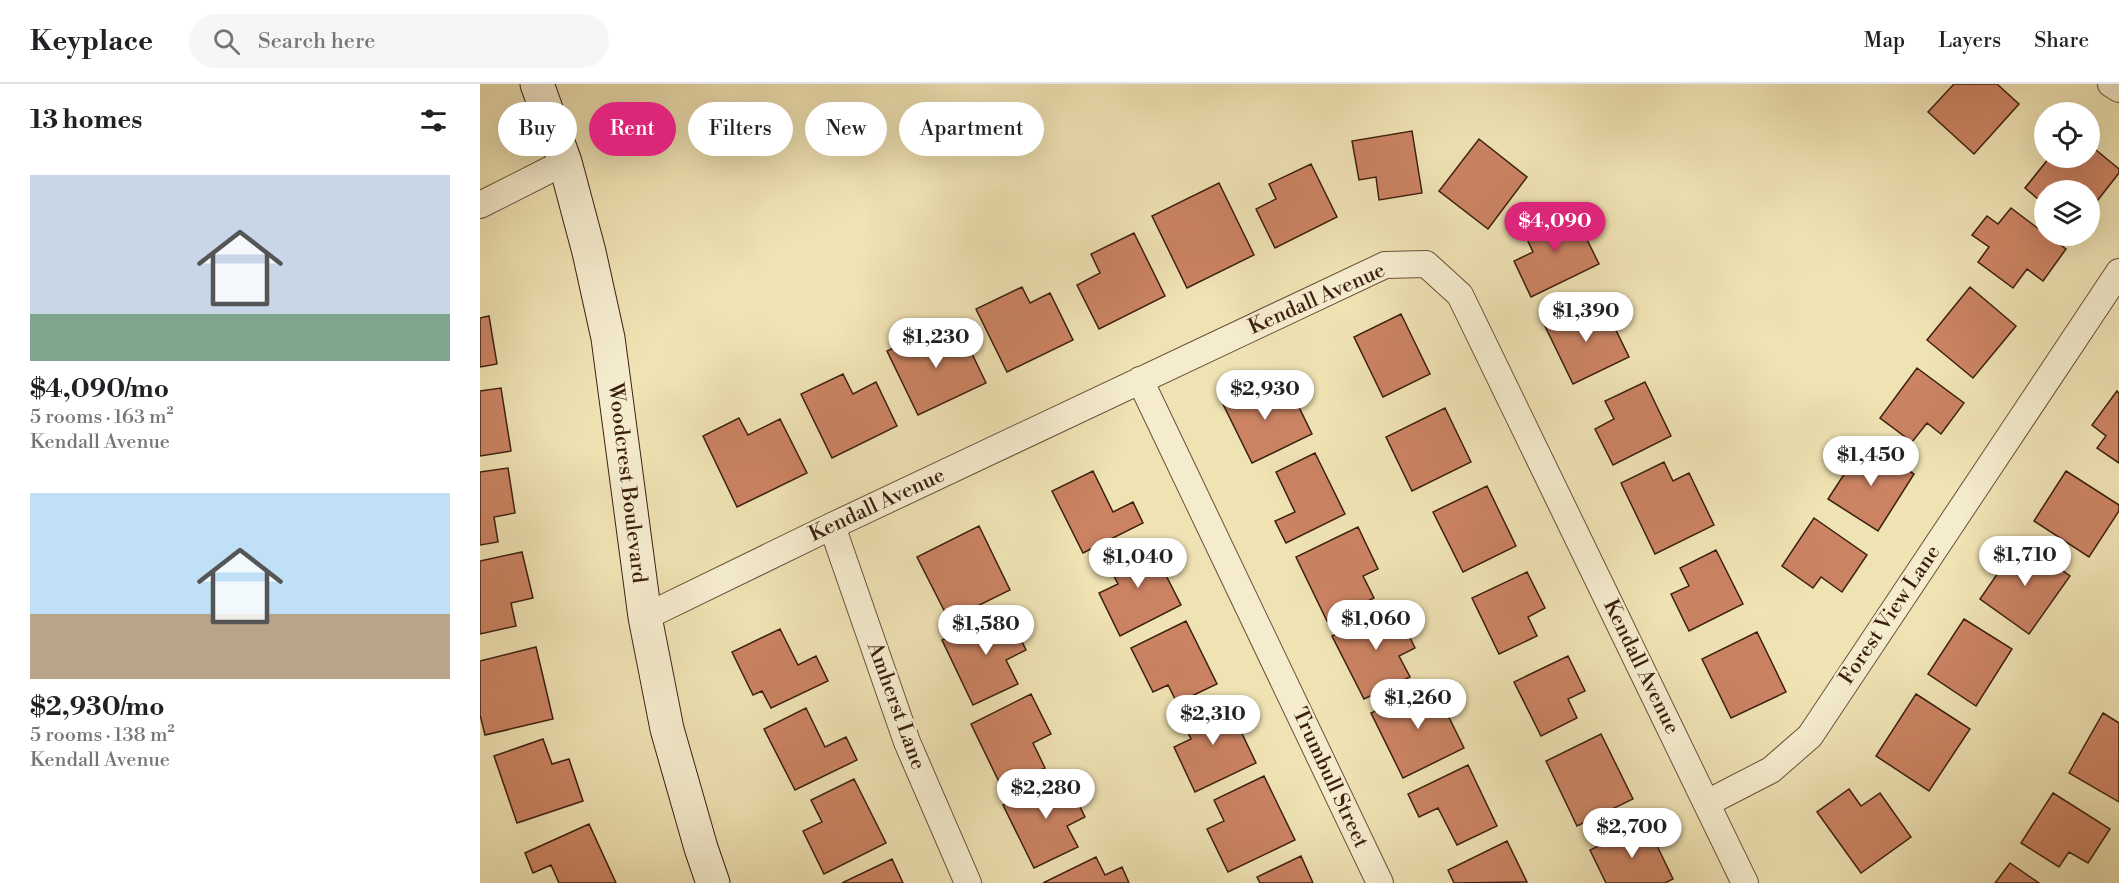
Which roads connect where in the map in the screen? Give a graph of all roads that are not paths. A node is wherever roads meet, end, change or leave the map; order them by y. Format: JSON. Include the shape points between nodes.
{"nodes":[{"id":1,"x":537,"y":84,"type":"edge"},
{"id":2,"x":2111,"y":84,"type":"edge"},
{"id":3,"x":2119,"y":89,"type":"edge"},
{"id":4,"x":564,"y":162,"type":"junction"},
{"id":5,"x":480,"y":205,"type":"edge"},
{"id":6,"x":2119,"y":272,"type":"edge"},
{"id":7,"x":1140,"y":381,"type":"junction"},
{"id":8,"x":832,"y":526,"type":"junction"},
{"id":9,"x":645,"y":617,"type":"junction"},
{"id":10,"x":1707,"y":803,"type":"junction"},
{"id":11,"x":713,"y":883,"type":"edge"},
{"id":12,"x":968,"y":883,"type":"edge"},
{"id":13,"x":1380,"y":883,"type":"edge"},
{"id":14,"x":1745,"y":883,"type":"edge"}],
"edges":[{"from":1,"to":4,"type":"street","name":"Woodcrest Boulevard"},
{"from":2,"to":3,"type":"street"},
{"from":4,"to":5,"type":"street"},
{"from":4,"to":9,"type":"street","name":"Woodcrest Boulevard","via":[[608,338]]},
{"from":6,"to":10,"type":"street","name":"Forest View Lane","via":[[1810,735],[1770,770]]},
{"from":7,"to":8,"type":"street","name":"Kendall Avenue"},
{"from":7,"to":10,"type":"street","name":"Kendall Avenue","via":[[1385,265],[1426,264],[1461,295]]},
{"from":7,"to":13,"type":"street","name":"Trumbull Street"},
{"from":8,"to":9,"type":"street","name":"Kendall Avenue"},
{"from":8,"to":12,"type":"street","name":"Amherst Lane","via":[[907,742]]},
{"from":9,"to":11,"type":"street","name":"Woodcrest Boulevard","via":[[667,729]]},
{"from":10,"to":14,"type":"street","name":"Kendall Avenue"}]}
